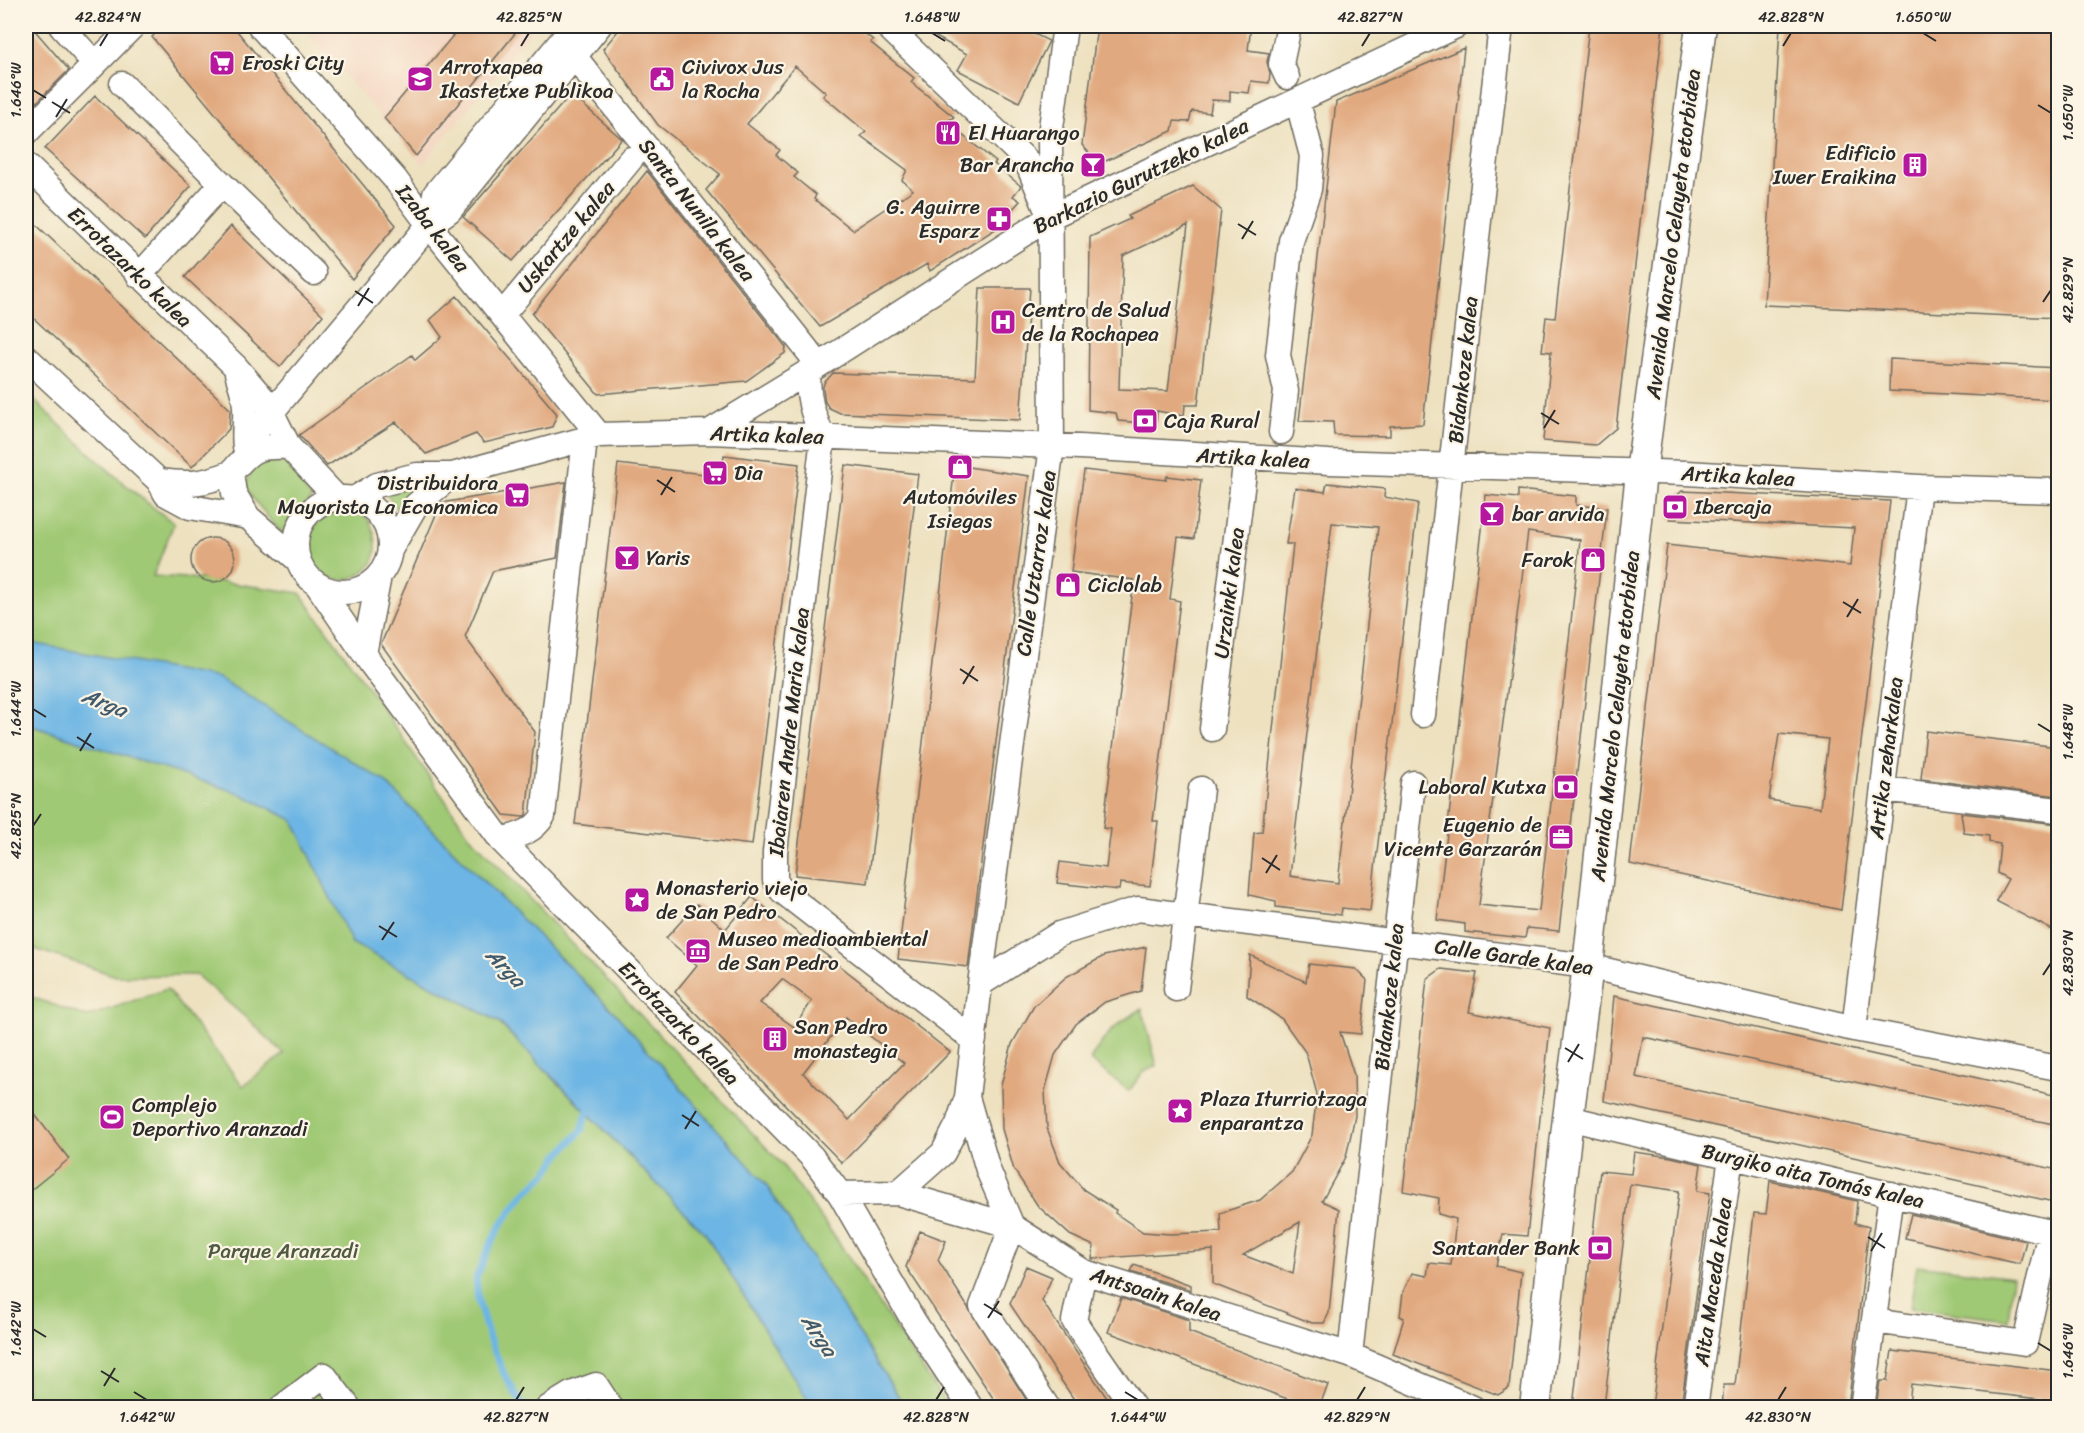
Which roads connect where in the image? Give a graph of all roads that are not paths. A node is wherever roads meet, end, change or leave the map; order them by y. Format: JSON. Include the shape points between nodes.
{"nodes":[{"id":1,"x":62,"y":26,"type":"edge"},
{"id":2,"x":260,"y":26,"type":"edge"},
{"id":3,"x":574,"y":26,"type":"edge"},
{"id":4,"x":599,"y":26,"type":"edge"},
{"id":5,"x":887,"y":26,"type":"edge"},
{"id":6,"x":1065,"y":26,"type":"edge"},
{"id":7,"x":1289,"y":26,"type":"edge"},
{"id":8,"x":1456,"y":26,"type":"edge"},
{"id":9,"x":1501,"y":26,"type":"edge"},
{"id":10,"x":1701,"y":26,"type":"edge"},
{"id":11,"x":119,"y":30,"type":"edge"},
{"id":12,"x":574,"y":56,"type":"junction"},
{"id":13,"x":95,"y":64,"type":"junction"},
{"id":14,"x":1287,"y":77,"type":"dead end"},
{"id":15,"x":122,"y":84,"type":"dead end"},
{"id":16,"x":1301,"y":114,"type":"dead end"},
{"id":17,"x":26,"y":133,"type":"edge"},
{"id":18,"x":631,"y":159,"type":"dead end"},
{"id":19,"x":26,"y":165,"type":"edge"},
{"id":20,"x":222,"y":184,"type":"junction"},
{"id":21,"x":1050,"y":217,"type":"junction"},
{"id":22,"x":429,"y":225,"type":"junction"},
{"id":23,"x":314,"y":273,"type":"dead end"},
{"id":24,"x":139,"y":276,"type":"junction"},
{"id":25,"x":502,"y":315,"type":"junction"},
{"id":26,"x":26,"y":357,"type":"edge"},
{"id":27,"x":236,"y":367,"type":"junction"},
{"id":28,"x":814,"y":368,"type":"junction"},
{"id":29,"x":273,"y":412,"type":"junction"},
{"id":30,"x":709,"y":432,"type":"junction"},
{"id":31,"x":1281,"y":432,"type":"dead end"},
{"id":32,"x":592,"y":437,"type":"junction"},
{"id":33,"x":824,"y":437,"type":"junction"},
{"id":34,"x":1052,"y":446,"type":"junction"},
{"id":35,"x":289,"y":447,"type":"junction"},
{"id":36,"x":246,"y":454,"type":"junction"},
{"id":37,"x":1246,"y":457,"type":"junction"},
{"id":38,"x":1452,"y":467,"type":"junction"},
{"id":39,"x":231,"y":473,"type":"junction"},
{"id":40,"x":1641,"y":473,"type":"junction"},
{"id":41,"x":452,"y":475,"type":"junction"},
{"id":42,"x":159,"y":481,"type":"junction"},
{"id":43,"x":1919,"y":487,"type":"junction"},
{"id":44,"x":2058,"y":491,"type":"edge"},
{"id":45,"x":346,"y":499,"type":"junction"},
{"id":46,"x":248,"y":517,"type":"junction"},
{"id":47,"x":390,"y":550,"type":"junction"},
{"id":48,"x":298,"y":560,"type":"junction"},
{"id":49,"x":379,"y":576,"type":"junction"},
{"id":50,"x":318,"y":586,"type":"junction"},
{"id":51,"x":364,"y":654,"type":"junction"},
{"id":52,"x":1423,"y":715,"type":"dead end"},
{"id":53,"x":1212,"y":729,"type":"dead end"},
{"id":54,"x":1413,"y":783,"type":"dead end"},
{"id":55,"x":1201,"y":789,"type":"dead end"},
{"id":56,"x":1883,"y":789,"type":"junction"},
{"id":57,"x":2058,"y":810,"type":"edge"},
{"id":58,"x":501,"y":840,"type":"junction"},
{"id":59,"x":1184,"y":915,"type":"junction"},
{"id":60,"x":1395,"y":941,"type":"junction"},
{"id":61,"x":1588,"y":966,"type":"junction"},
{"id":62,"x":980,"y":984,"type":"junction"},
{"id":63,"x":1176,"y":989,"type":"dead end"},
{"id":64,"x":1854,"y":1029,"type":"junction"},
{"id":65,"x":974,"y":1040,"type":"junction"},
{"id":66,"x":2058,"y":1068,"type":"edge"},
{"id":67,"x":967,"y":1097,"type":"junction"},
{"id":68,"x":1568,"y":1118,"type":"junction"},
{"id":69,"x":1731,"y":1156,"type":"junction"},
{"id":70,"x":898,"y":1193,"type":"junction"},
{"id":71,"x":840,"y":1194,"type":"junction"},
{"id":72,"x":1891,"y":1194,"type":"junction"},
{"id":73,"x":1012,"y":1226,"type":"junction"},
{"id":74,"x":2054,"y":1233,"type":"edge"},
{"id":75,"x":1084,"y":1272,"type":"junction"},
{"id":76,"x":1874,"y":1321,"type":"junction"},
{"id":77,"x":1350,"y":1355,"type":"junction"},
{"id":78,"x":1461,"y":1405,"type":"edge"},
{"id":79,"x":282,"y":1407,"type":"edge"},
{"id":80,"x":349,"y":1407,"type":"edge"},
{"id":81,"x":548,"y":1407,"type":"edge"},
{"id":82,"x":610,"y":1407,"type":"edge"},
{"id":83,"x":971,"y":1407,"type":"edge"},
{"id":84,"x":1048,"y":1407,"type":"edge"},
{"id":85,"x":1134,"y":1407,"type":"edge"},
{"id":86,"x":1535,"y":1407,"type":"edge"},
{"id":87,"x":1695,"y":1407,"type":"edge"},
{"id":88,"x":1862,"y":1407,"type":"edge"}],
"edges":[{"from":1,"to":13,"type":"street"},
{"from":2,"to":22,"type":"street","name":"Izaba kalea","via":[[395,179]]},
{"from":3,"to":22,"type":"street","via":[[435,194]]},
{"from":4,"to":12,"type":"street"},
{"from":5,"to":21,"type":"street","via":[[1026,160]]},
{"from":6,"to":21,"type":"street","name":"Calle Uztarroz kalea","via":[[1050,135]]},
{"from":7,"to":14,"type":"street","via":[[1281,64]]},
{"from":8,"to":21,"type":"street","name":"Barkazio Gurutzeko kalea"},
{"from":9,"to":38,"type":"street","name":"Bidankoze kalea"},
{"from":10,"to":40,"type":"main road","name":"Avenida Marcelo Celayeta etorbidea"},
{"from":11,"to":13,"type":"street"},
{"from":12,"to":22,"type":"street","via":[[450,210]]},
{"from":12,"to":28,"type":"street","name":"Santa Nunila kalea"},
{"from":13,"to":17,"type":"street"},
{"from":15,"to":20,"type":"street"},
{"from":16,"to":31,"type":"street","via":[[1312,156],[1309,189],[1291,241],[1278,355],[1286,392]]},
{"from":18,"to":25,"type":"street","name":"Uskartze kalea"},
{"from":19,"to":24,"type":"street","name":"Errotazarko kalea"},
{"from":20,"to":23,"type":"street"},
{"from":20,"to":24,"type":"street"},
{"from":21,"to":28,"type":"street","name":"Barkazio Gurutzeko kalea"},
{"from":21,"to":34,"type":"street","name":"Calle Uztarroz kalea"},
{"from":22,"to":25,"type":"street","name":"Izaba kalea"},
{"from":22,"to":29,"type":"street"},
{"from":24,"to":27,"type":"street","name":"Errotazarko kalea"},
{"from":25,"to":32,"type":"street","name":"Izaba kalea"},
{"from":26,"to":42,"type":"street"},
{"from":27,"to":29,"type":"street","name":"Errotazarko kalea"},
{"from":27,"to":36,"type":"street","via":[[245,404]]},
{"from":28,"to":30,"type":"street","name":"Barkazio Gurutzeko kalea"},
{"from":28,"to":33,"type":"street","via":[[807,388],[813,415]]},
{"from":29,"to":35,"type":"street","name":"Errotazarko kalea"},
{"from":29,"to":36,"type":"street","via":[[255,432]]},
{"from":30,"to":32,"type":"street","name":"Artika kalea"},
{"from":30,"to":33,"type":"street","name":"Artika kalea"},
{"from":32,"to":41,"type":"street","name":"Artika kalea"},
{"from":32,"to":58,"type":"street","via":[[543,816],[537,827]]},
{"from":33,"to":34,"type":"street","name":"Artika kalea"},
{"from":33,"to":65,"type":"street","name":"Ibaiaren Andre Maria kalea","via":[[775,852],[775,880],[782,891]]},
{"from":34,"to":37,"type":"street","name":"Artika kalea"},
{"from":34,"to":62,"type":"street","name":"Calle Uztarroz kalea"},
{"from":35,"to":36,"type":"street","via":[[264,447]]},
{"from":35,"to":45,"type":"street","name":"Errotazarko kalea"},
{"from":36,"to":39,"type":"street"},
{"from":37,"to":38,"type":"street","name":"Artika kalea"},
{"from":37,"to":53,"type":"street","name":"Urzainki kalea"},
{"from":38,"to":40,"type":"street","name":"Artika kalea"},
{"from":38,"to":52,"type":"street","name":"Bidankoze kalea"},
{"from":39,"to":42,"type":"street","via":[[208,482]]},
{"from":39,"to":46,"type":"street","via":[[234,494]]},
{"from":40,"to":43,"type":"street","name":"Artika kalea"},
{"from":40,"to":61,"type":"main road","name":"Avenida Marcelo Celayeta etorbidea"},
{"from":41,"to":45,"type":"street","name":"Artika kalea","via":[[417,475],[377,485]]},
{"from":41,"to":47,"type":"street","name":"Artika kalea","via":[[416,505]]},
{"from":42,"to":46,"type":"street","via":[[166,494],[190,507]]},
{"from":43,"to":44,"type":"street","name":"Artika kalea"},
{"from":43,"to":56,"type":"street","name":"Artika zeharkalea"},
{"from":45,"to":47,"type":"street","via":[[370,506],[382,518],[389,533]]},
{"from":45,"to":48,"type":"street","via":[[321,503],[308,513],[299,527]]},
{"from":46,"to":48,"type":"street"},
{"from":47,"to":49,"type":"street"},
{"from":48,"to":50,"type":"street","via":[[305,575]]},
{"from":49,"to":50,"type":"street","via":[[367,587],[350,592],[333,592]]},
{"from":49,"to":51,"type":"street"},
{"from":50,"to":51,"type":"street","name":"Errotazarko kalea"},
{"from":51,"to":58,"type":"street","name":"Errotazarko kalea"},
{"from":54,"to":60,"type":"street","name":"Bidankoze kalea"},
{"from":55,"to":59,"type":"street"},
{"from":56,"to":57,"type":"street"},
{"from":56,"to":64,"type":"street","name":"Artika zeharkalea"},
{"from":58,"to":71,"type":"street","name":"Errotazarko kalea","via":[[812,1157]]},
{"from":59,"to":60,"type":"street","name":"Calle Garde kalea"},
{"from":59,"to":62,"type":"street","name":"Calle Garde kalea","via":[[1138,909],[1059,934]]},
{"from":59,"to":63,"type":"street"},
{"from":60,"to":61,"type":"street","name":"Calle Garde kalea"},
{"from":60,"to":77,"type":"street","name":"Bidankoze kalea"},
{"from":61,"to":64,"type":"street","name":"Calle Garde kalea"},
{"from":61,"to":68,"type":"main road","name":"Avenida Marcelo Celayeta etorbidea"},
{"from":62,"to":65,"type":"street","name":"Calle Uztarroz kalea"},
{"from":64,"to":66,"type":"street","name":"Calle Garde kalea"},
{"from":65,"to":67,"type":"street","name":"Calle Uztarroz kalea"},
{"from":67,"to":70,"type":"street","name":"Calle Uztarroz kalea","via":[[943,1153]]},
{"from":67,"to":73,"type":"street","name":"Calle Uztarroz kalea","via":[[988,1170]]},
{"from":68,"to":69,"type":"street","name":"Burgiko aita Tomás kalea"},
{"from":68,"to":86,"type":"main road","name":"Avenida Marcelo Celayeta etorbidea"},
{"from":69,"to":72,"type":"street","name":"Burgiko aita Tomás kalea"},
{"from":69,"to":87,"type":"street","name":"Aita Maceda kalea"},
{"from":70,"to":71,"type":"street","name":"Antsoain kalea"},
{"from":70,"to":73,"type":"street","name":"Antsoain kalea"},
{"from":71,"to":83,"type":"street","name":"Errotazarko kalea","via":[[913,1320]]},
{"from":72,"to":74,"type":"street","name":"Burgiko aita Tomás kalea"},
{"from":72,"to":76,"type":"street"},
{"from":73,"to":75,"type":"street","name":"Antsoain kalea"},
{"from":73,"to":84,"type":"street","via":[[982,1306]]},
{"from":74,"to":76,"type":"street","via":[[2025,1343]]},
{"from":75,"to":77,"type":"street","name":"Antsoain kalea"},
{"from":75,"to":85,"type":"street","via":[[1074,1321]]},
{"from":76,"to":88,"type":"street"},
{"from":77,"to":78,"type":"street","name":"Antsoain kalea"},
{"from":79,"to":80,"type":"street","via":[[324,1376]]},
{"from":81,"to":82,"type":"street","via":[[596,1385]]}]}
